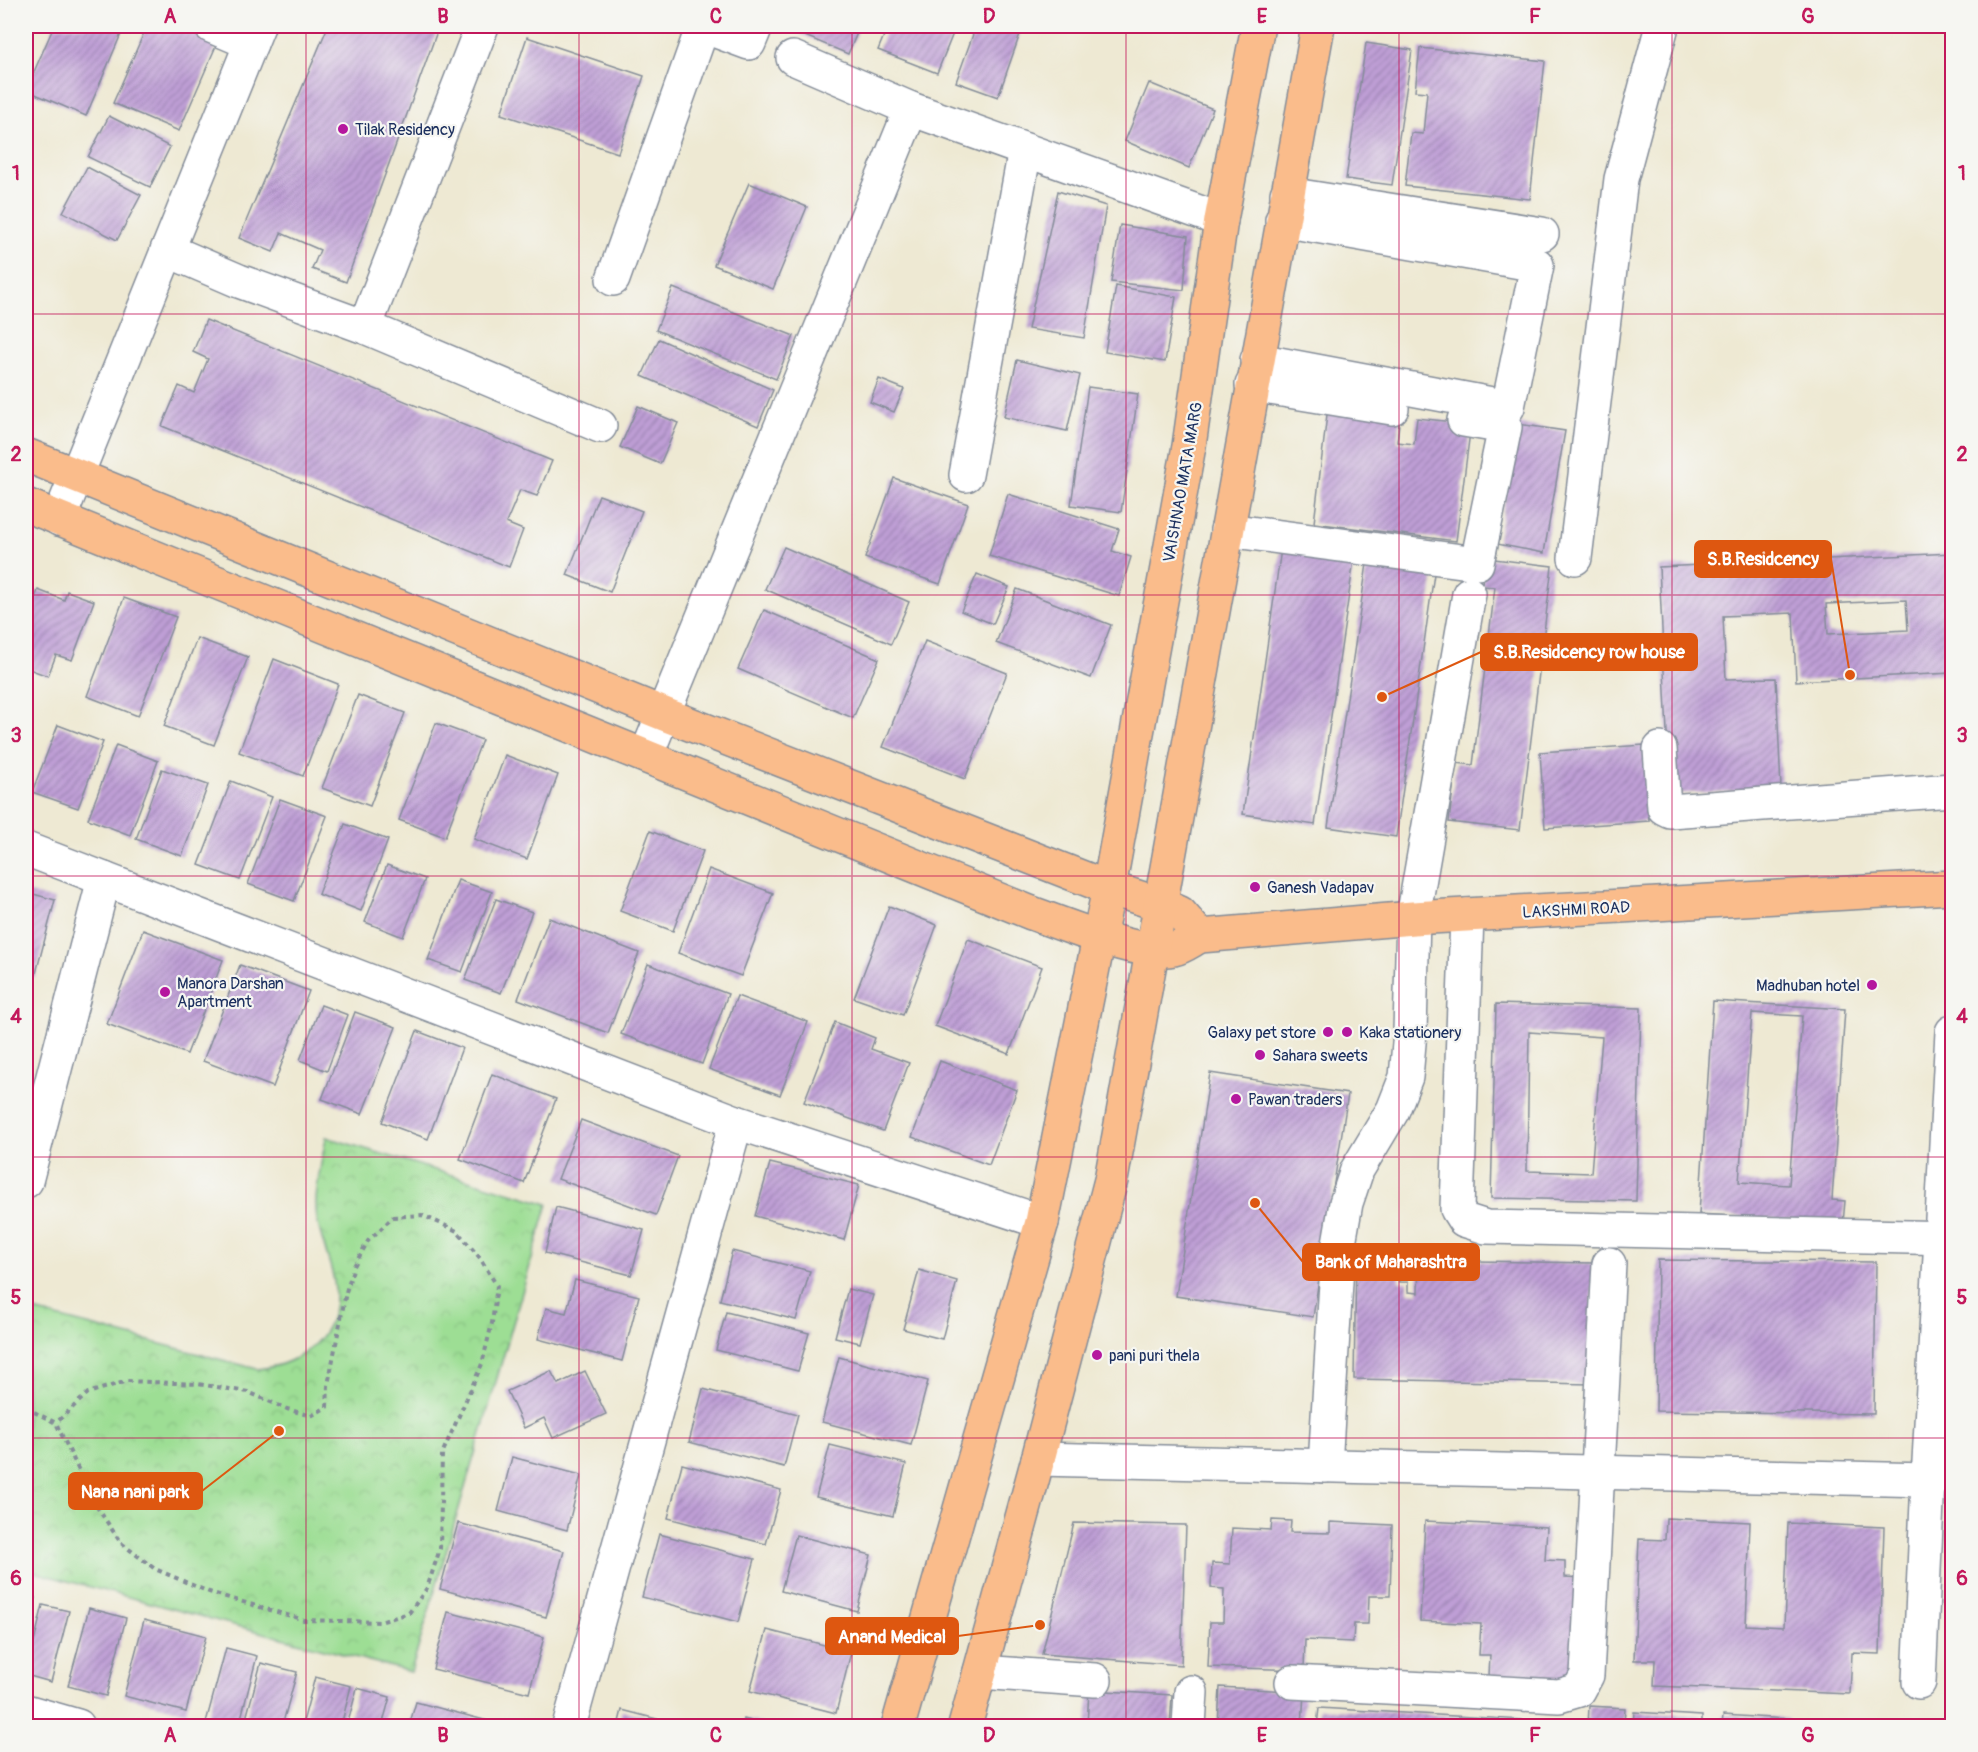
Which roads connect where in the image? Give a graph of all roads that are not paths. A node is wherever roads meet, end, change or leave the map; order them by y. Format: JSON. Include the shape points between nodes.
{"nodes":[{"id":1,"x":211,"y":26,"type":"edge"},
{"id":2,"x":482,"y":26,"type":"edge"},
{"id":3,"x":703,"y":26,"type":"edge"},
{"id":4,"x":756,"y":26,"type":"edge"},
{"id":5,"x":1258,"y":26,"type":"edge"},
{"id":6,"x":1318,"y":26,"type":"edge"},
{"id":7,"x":1662,"y":26,"type":"edge"},
{"id":8,"x":255,"y":34,"type":"edge"},
{"id":9,"x":793,"y":58,"type":"dead end"},
{"id":10,"x":911,"y":109,"type":"junction"},
{"id":11,"x":1025,"y":150,"type":"junction"},
{"id":12,"x":1285,"y":207,"type":"junction"},
{"id":13,"x":1221,"y":220,"type":"junction"},
{"id":14,"x":1542,"y":234,"type":"dead end"},
{"id":15,"x":167,"y":250,"type":"junction"},
{"id":16,"x":613,"y":279,"type":"dead end"},
{"id":17,"x":365,"y":327,"type":"junction"},
{"id":18,"x":1255,"y":373,"type":"junction"},
{"id":19,"x":600,"y":426,"type":"dead end"},
{"id":20,"x":26,"y":455,"type":"edge"},
{"id":21,"x":76,"y":475,"type":"junction"},
{"id":22,"x":966,"y":475,"type":"dead end"},
{"id":23,"x":26,"y":506,"type":"edge"},
{"id":24,"x":59,"y":519,"type":"junction"},
{"id":25,"x":1227,"y":530,"type":"junction"},
{"id":26,"x":1575,"y":558,"type":"dead end"},
{"id":27,"x":1469,"y":594,"type":"dead end"},
{"id":28,"x":664,"y":714,"type":"junction"},
{"id":29,"x":1660,"y":749,"type":"dead end"},
{"id":30,"x":646,"y":756,"type":"junction"},
{"id":31,"x":1953,"y":790,"type":"edge"},
{"id":32,"x":26,"y":849,"type":"edge"},
{"id":33,"x":104,"y":879,"type":"junction"},
{"id":34,"x":1953,"y":887,"type":"edge"},
{"id":35,"x":1109,"y":888,"type":"junction"},
{"id":36,"x":1161,"y":904,"type":"junction"},
{"id":37,"x":1467,"y":915,"type":"junction"},
{"id":38,"x":1413,"y":918,"type":"junction"},
{"id":39,"x":1200,"y":936,"type":"junction"},
{"id":40,"x":1099,"y":937,"type":"junction"},
{"id":41,"x":1152,"y":951,"type":"junction"},
{"id":42,"x":1953,"y":1032,"type":"edge"},
{"id":43,"x":736,"y":1122,"type":"junction"},
{"id":44,"x":26,"y":1180,"type":"edge"},
{"id":45,"x":1042,"y":1222,"type":"junction"},
{"id":46,"x":1947,"y":1238,"type":"edge"},
{"id":47,"x":1609,"y":1264,"type":"dead end"},
{"id":48,"x":1944,"y":1375,"type":"edge"},
{"id":49,"x":1038,"y":1459,"type":"junction"},
{"id":50,"x":1325,"y":1466,"type":"junction"},
{"id":51,"x":1599,"y":1472,"type":"junction"},
{"id":52,"x":1928,"y":1480,"type":"junction"},
{"id":53,"x":980,"y":1672,"type":"junction"},
{"id":54,"x":1095,"y":1680,"type":"dead end"},
{"id":55,"x":1292,"y":1683,"type":"dead end"},
{"id":56,"x":1920,"y":1683,"type":"dead end"},
{"id":57,"x":1191,"y":1692,"type":"dead end"},
{"id":58,"x":26,"y":1711,"type":"edge"},
{"id":59,"x":78,"y":1726,"type":"edge"},
{"id":60,"x":569,"y":1726,"type":"edge"},
{"id":61,"x":898,"y":1726,"type":"edge"},
{"id":62,"x":965,"y":1726,"type":"edge"},
{"id":63,"x":1190,"y":1726,"type":"edge"}],
"edges":[{"from":1,"to":8,"type":"street"},
{"from":2,"to":17,"type":"street"},
{"from":3,"to":4,"type":"street","via":[[749,43]]},
{"from":3,"to":16,"type":"street"},
{"from":5,"to":13,"type":"main road","name":"VAISHNAO MATA MARG"},
{"from":6,"to":12,"type":"main road"},
{"from":7,"to":26,"type":"street","via":[[1621,178]]},
{"from":8,"to":15,"type":"street"},
{"from":9,"to":10,"type":"street"},
{"from":10,"to":11,"type":"street"},
{"from":10,"to":28,"type":"street"},
{"from":11,"to":13,"type":"street"},
{"from":11,"to":22,"type":"street"},
{"from":12,"to":14,"type":"street"},
{"from":12,"to":18,"type":"main road"},
{"from":12,"to":18,"type":"street","via":[[1538,265],[1508,407]]},
{"from":13,"to":35,"type":"main road","name":"VAISHNAO MATA MARG","via":[[1189,446]]},
{"from":15,"to":17,"type":"street"},
{"from":15,"to":21,"type":"street"},
{"from":17,"to":19,"type":"street"},
{"from":18,"to":25,"type":"main road"},
{"from":18,"to":25,"type":"street","via":[[1505,427],[1477,563]]},
{"from":20,"to":21,"type":"main road"},
{"from":21,"to":24,"type":"street"},
{"from":21,"to":28,"type":"main road"},
{"from":23,"to":24,"type":"main road"},
{"from":24,"to":30,"type":"main road"},
{"from":25,"to":36,"type":"main road"},
{"from":27,"to":38,"type":"street"},
{"from":28,"to":30,"type":"street"},
{"from":28,"to":35,"type":"main road"},
{"from":29,"to":31,"type":"street","via":[[1664,808],[1670,811]]},
{"from":30,"to":40,"type":"main road"},
{"from":32,"to":33,"type":"street"},
{"from":33,"to":43,"type":"street"},
{"from":33,"to":44,"type":"street"},
{"from":34,"to":37,"type":"main road","name":"LAKSHMI ROAD"},
{"from":35,"to":36,"type":"main road"},
{"from":35,"to":40,"type":"main road","name":"VAISHNAO MATA MARG"},
{"from":36,"to":39,"type":"main road","via":[[1180,913]]},
{"from":36,"to":41,"type":"main road"},
{"from":37,"to":38,"type":"main road","name":"LAKSHMI ROAD"},
{"from":37,"to":46,"type":"street","via":[[1457,1209],[1464,1220],[1486,1227]]},
{"from":38,"to":39,"type":"main road","name":"LAKSHMI ROAD"},
{"from":38,"to":50,"type":"street","via":[[1406,1077],[1393,1110],[1357,1170],[1346,1203],[1338,1250]]},
{"from":39,"to":41,"type":"main road","name":"LAKSHMI ROAD","via":[[1175,949]]},
{"from":40,"to":41,"type":"main road"},
{"from":40,"to":45,"type":"main road","name":"VAISHNAO MATA MARG"},
{"from":41,"to":49,"type":"main road","via":[[1111,1180]]},
{"from":42,"to":46,"type":"street"},
{"from":43,"to":45,"type":"street"},
{"from":43,"to":60,"type":"street"},
{"from":45,"to":61,"type":"main road","name":"VAISHNAO MATA MARG"},
{"from":46,"to":48,"type":"street"},
{"from":47,"to":51,"type":"street"},
{"from":48,"to":52,"type":"street"},
{"from":49,"to":50,"type":"street"},
{"from":49,"to":53,"type":"main road"},
{"from":50,"to":51,"type":"street"},
{"from":51,"to":52,"type":"street"},
{"from":51,"to":55,"type":"street","via":[[1587,1675],[1579,1690],[1559,1696]]},
{"from":52,"to":56,"type":"street"},
{"from":53,"to":54,"type":"street"},
{"from":53,"to":62,"type":"main road"},
{"from":57,"to":63,"type":"street"},
{"from":58,"to":59,"type":"street"}]}
